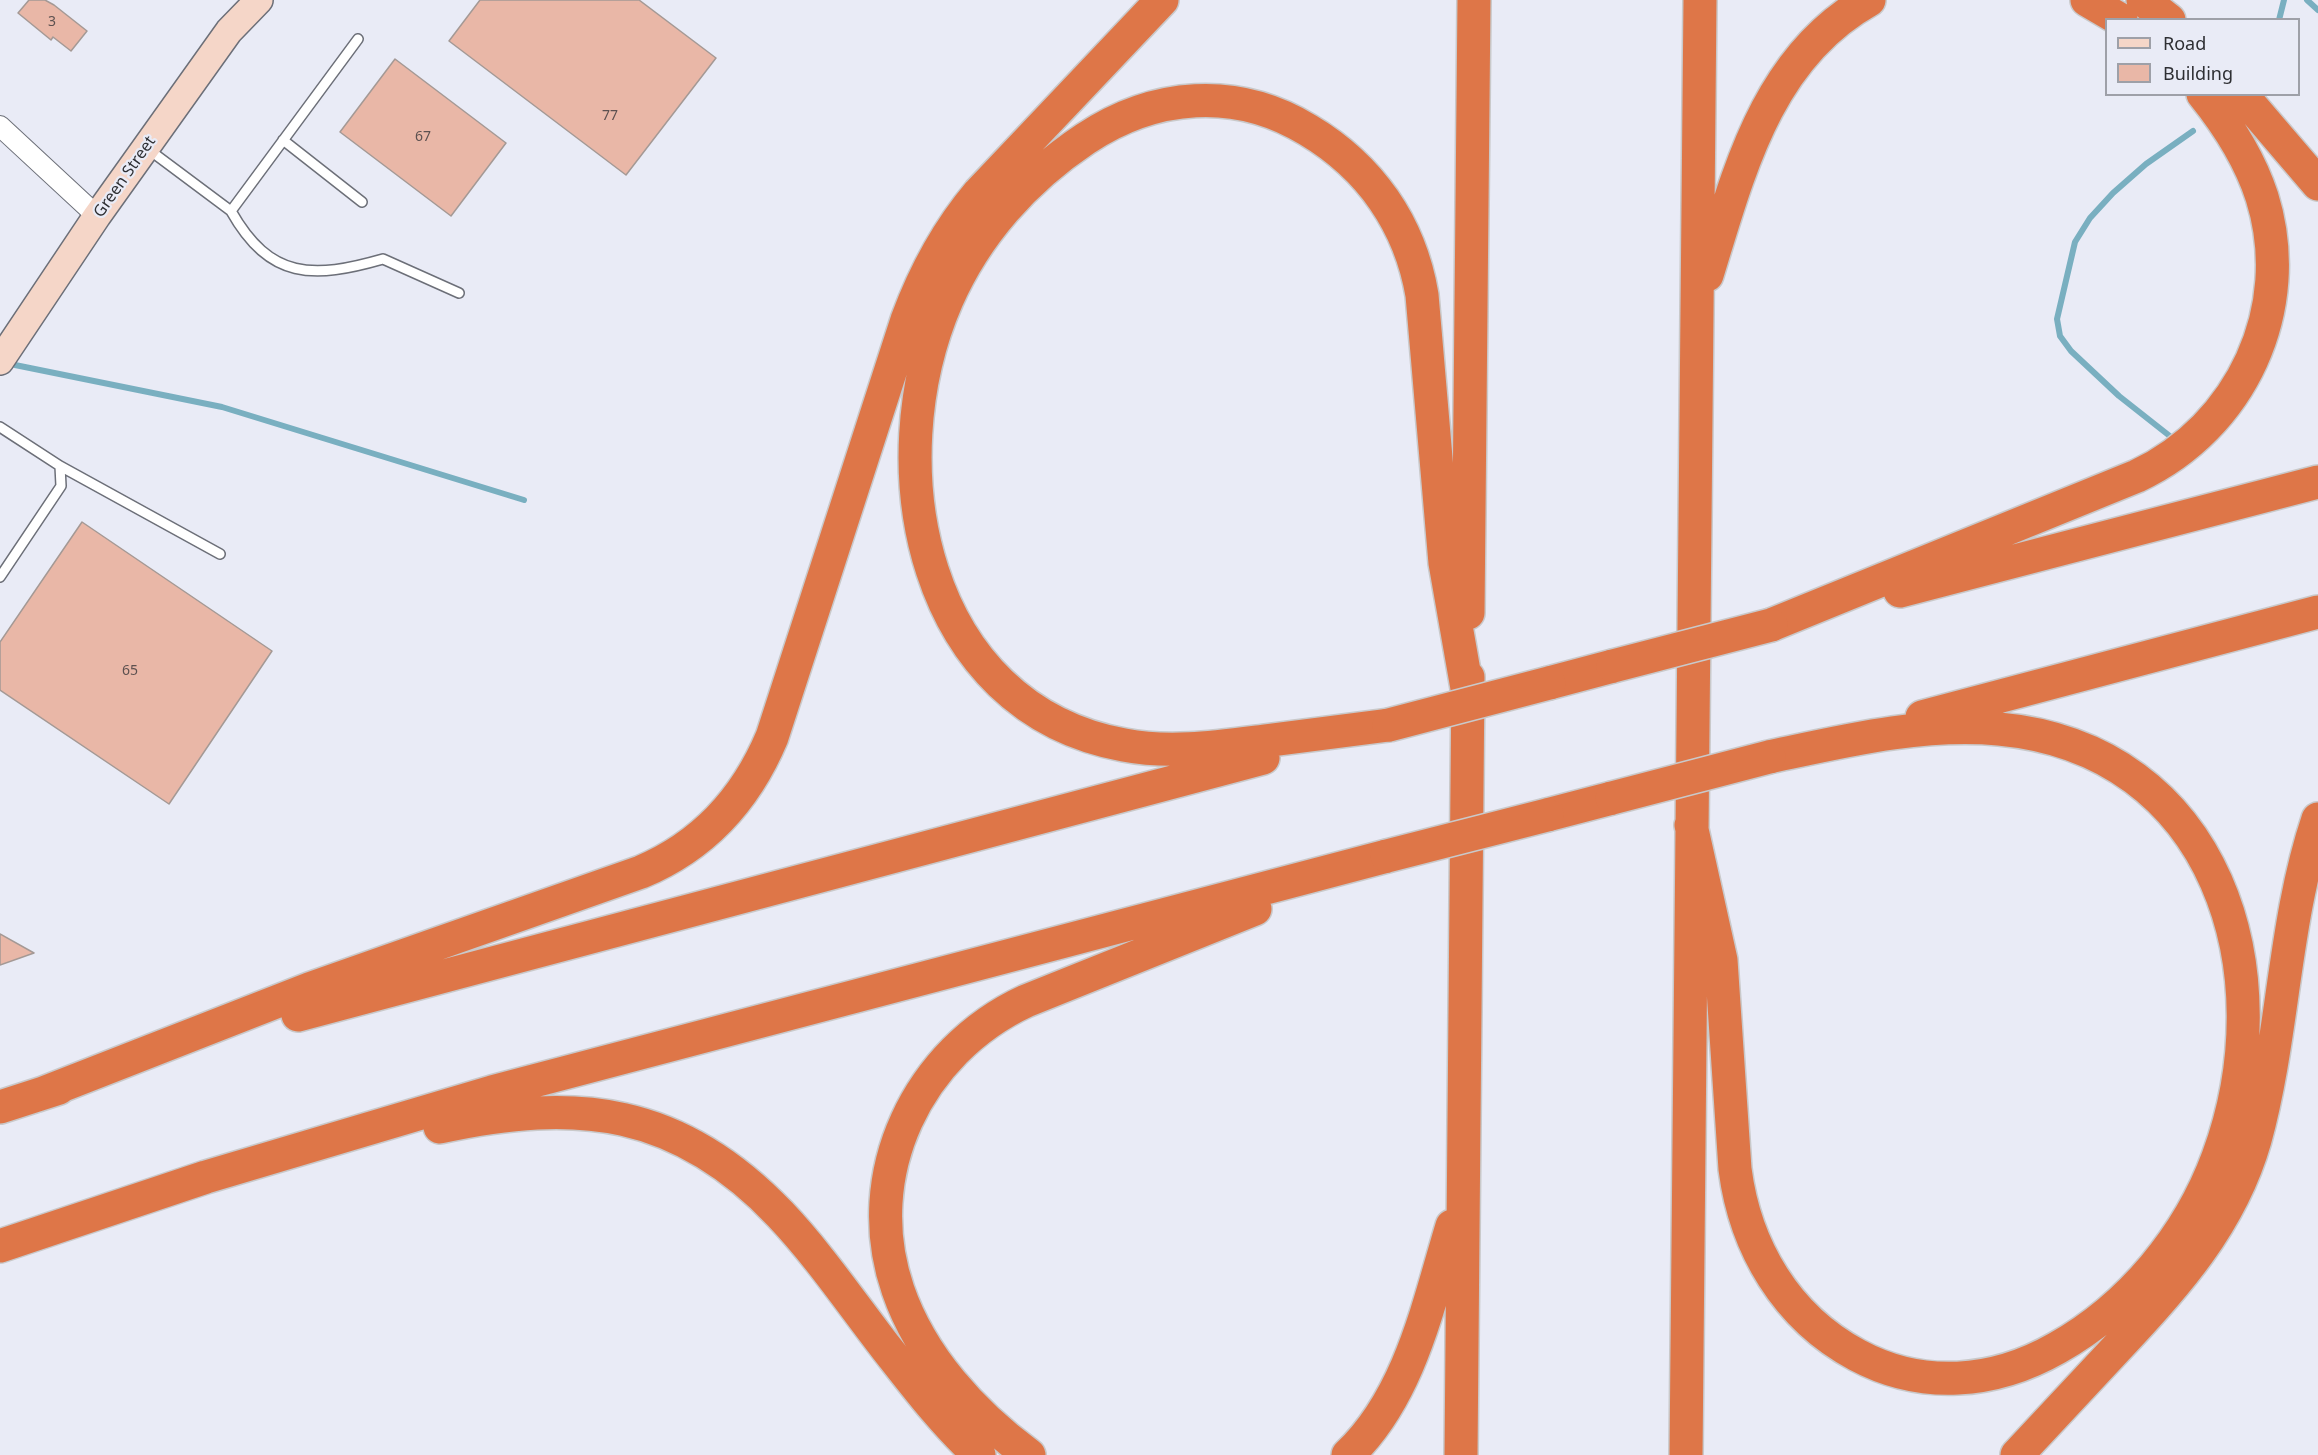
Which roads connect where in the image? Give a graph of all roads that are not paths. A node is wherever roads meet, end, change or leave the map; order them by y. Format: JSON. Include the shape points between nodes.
{"nodes":[{"id":1,"x":259,"y":0,"type":"edge"},
{"id":2,"x":1162,"y":0,"type":"edge"},
{"id":3,"x":1474,"y":0,"type":"edge"},
{"id":4,"x":1700,"y":0,"type":"edge"},
{"id":5,"x":1869,"y":0,"type":"edge"},
{"id":6,"x":2087,"y":0,"type":"edge"},
{"id":7,"x":2143,"y":0,"type":"edge"},
{"id":8,"x":2118,"y":18,"type":"edge"},
{"id":9,"x":2166,"y":18,"type":"edge"},
{"id":10,"x":358,"y":39,"type":"dead end"},
{"id":11,"x":2204,"y":96,"type":"edge"},
{"id":12,"x":2243,"y":96,"type":"edge"},
{"id":13,"x":0,"y":126,"type":"edge"},
{"id":14,"x":283,"y":140,"type":"junction"},
{"id":15,"x":146,"y":148,"type":"junction"},
{"id":16,"x":2318,"y":184,"type":"edge"},
{"id":17,"x":362,"y":202,"type":"dead end"},
{"id":18,"x":231,"y":211,"type":"junction"},
{"id":19,"x":97,"y":216,"type":"junction"},
{"id":20,"x":459,"y":293,"type":"dead end"},
{"id":21,"x":1697,"y":308,"type":"junction"},
{"id":22,"x":0,"y":361,"type":"edge"},
{"id":23,"x":0,"y":428,"type":"edge"},
{"id":24,"x":60,"y":466,"type":"junction"},
{"id":25,"x":2318,"y":482,"type":"edge"},
{"id":26,"x":220,"y":554,"type":"dead end"},
{"id":27,"x":0,"y":578,"type":"edge"},
{"id":28,"x":2318,"y":612,"type":"edge"},
{"id":29,"x":1771,"y":625,"type":"junction"},
{"id":30,"x":1468,"y":694,"type":"junction"},
{"id":31,"x":1389,"y":725,"type":"junction"},
{"id":32,"x":1769,"y":757,"type":"junction"},
{"id":33,"x":2318,"y":819,"type":"edge"},
{"id":34,"x":1691,"y":825,"type":"junction"},
{"id":35,"x":1387,"y":856,"type":"junction"},
{"id":36,"x":38,"y":1095,"type":"junction"},
{"id":37,"x":0,"y":1107,"type":"edge"},
{"id":38,"x":206,"y":1177,"type":"junction"},
{"id":39,"x":1463,"y":1190,"type":"junction"},
{"id":40,"x":0,"y":1246,"type":"edge"},
{"id":41,"x":979,"y":1455,"type":"edge"},
{"id":42,"x":1029,"y":1455,"type":"edge"},
{"id":43,"x":1348,"y":1455,"type":"edge"},
{"id":44,"x":1461,"y":1455,"type":"edge"},
{"id":45,"x":1686,"y":1455,"type":"edge"},
{"id":46,"x":2017,"y":1455,"type":"edge"}],
"edges":[{"from":1,"to":15,"type":"main road","name":"Green Street","via":[[229,31]]},
{"from":2,"to":36,"type":"highway","via":[[992,178],[962,214],[928,270],[907,320],[772,737],[752,778],[718,821],[682,851],[641,872],[309,989]]},
{"from":3,"to":30,"type":"highway"},
{"from":4,"to":21,"type":"highway"},
{"from":5,"to":21,"type":"highway","via":[[1821,33],[1780,85],[1743,161]]},
{"from":6,"to":8,"type":"highway"},
{"from":7,"to":9,"type":"highway"},
{"from":10,"to":14,"type":"lane"},
{"from":11,"to":29,"type":"highway","via":[[2237,142],[2258,186],[2269,226],[2273,268],[2268,314],[2259,345],[2221,412],[2184,448],[2137,476]]},
{"from":12,"to":16,"type":"highway"},
{"from":13,"to":19,"type":"street"},
{"from":14,"to":17,"type":"lane"},
{"from":14,"to":18,"type":"lane"},
{"from":15,"to":18,"type":"lane"},
{"from":15,"to":19,"type":"main road","name":"Green Street"},
{"from":18,"to":20,"type":"lane","via":[[246,238],[283,265],[312,273],[345,270],[383,259]]},
{"from":19,"to":22,"type":"main road","name":"Green Street"},
{"from":21,"to":34,"type":"highway"},
{"from":23,"to":24,"type":"lane"},
{"from":24,"to":26,"type":"lane"},
{"from":24,"to":27,"type":"lane","via":[[61,486]]},
{"from":25,"to":29,"type":"highway"},
{"from":28,"to":32,"type":"highway"},
{"from":29,"to":31,"type":"highway","bridge":true},
{"from":30,"to":31,"type":"highway","via":[[1445,562],[1422,295],[1413,256],[1392,211],[1371,181],[1345,156],[1305,128],[1273,113],[1240,103],[1203,99],[1158,104],[1125,116],[1067,151],[1014,199],[967,261],[940,318],[921,386],[914,451],[920,517],[942,598],[970,649],[1002,686],[1054,721],[1106,741],[1157,749],[1197,749]]},
{"from":30,"to":39,"type":"highway"},
{"from":31,"to":36,"type":"highway","via":[[350,1000]]},
{"from":32,"to":34,"type":"highway","via":[[1911,731],[1978,728],[2035,734],[2094,753],[2130,773],[2168,805],[2199,847],[2224,903],[2238,961],[2242,1027],[2237,1087],[2219,1155],[2198,1202],[2162,1257],[2111,1310],[2078,1336],[2029,1363],[1992,1375],[1950,1379],[1910,1375],[1871,1362],[1836,1342],[1789,1299],[1760,1255],[1740,1199],[1721,960]]},
{"from":32,"to":35,"type":"highway","bridge":true},
{"from":33,"to":46,"type":"highway","via":[[2302,879],[2261,1114],[2238,1184],[2210,1239],[2175,1286]]},
{"from":34,"to":45,"type":"highway"},
{"from":35,"to":38,"type":"highway","via":[[492,1092]]},
{"from":35,"to":42,"type":"highway","via":[[1014,1007],[956,1047],[919,1094],[896,1147],[888,1184],[886,1238],[897,1289],[919,1335],[952,1383]]},
{"from":36,"to":37,"type":"highway"},
{"from":38,"to":40,"type":"highway"},
{"from":38,"to":41,"type":"highway","via":[[518,1113],[588,1113],[649,1127],[704,1152],[764,1198],[793,1229],[936,1412]]},
{"from":39,"to":43,"type":"highway","via":[[1406,1368],[1380,1415]]},
{"from":39,"to":44,"type":"highway"}]}
